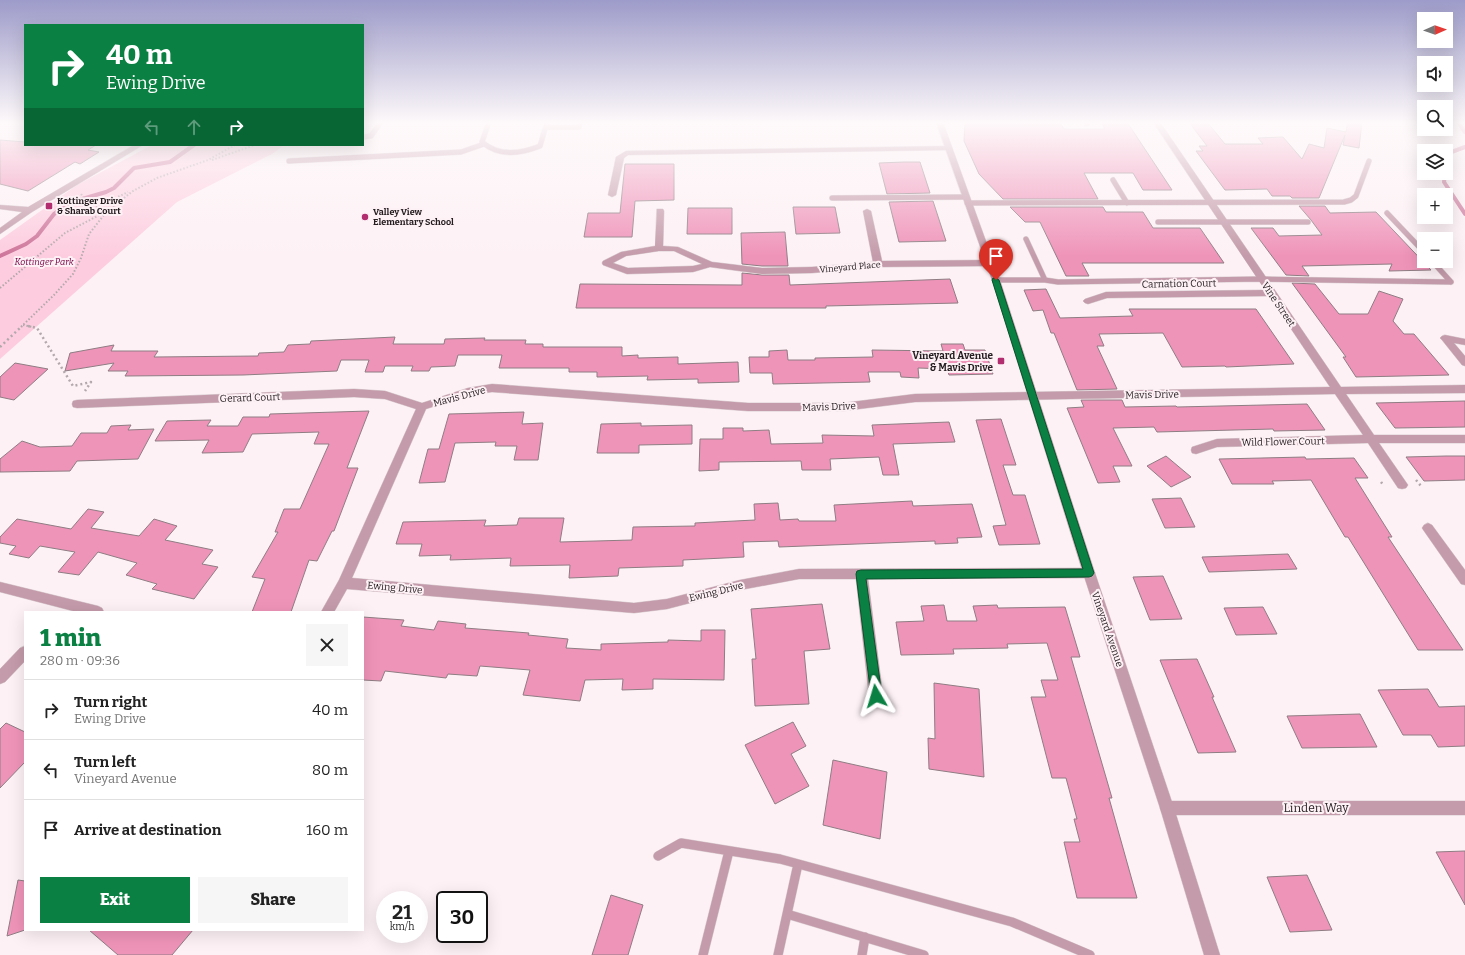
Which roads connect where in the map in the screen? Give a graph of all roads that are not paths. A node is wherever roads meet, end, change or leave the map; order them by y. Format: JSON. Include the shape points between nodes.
{"nodes":[{"id":1,"x":100,"y":167,"type":"edge"},
{"id":2,"x":618,"y":167,"type":"edge"},
{"id":3,"x":954,"y":167,"type":"edge"},
{"id":4,"x":1186,"y":167,"type":"edge"},
{"id":5,"x":1367,"y":167,"type":"edge"},
{"id":6,"x":1113,"y":180,"type":"dead end"},
{"id":7,"x":612,"y":195,"type":"dead end"},
{"id":8,"x":832,"y":198,"type":"dead end"},
{"id":9,"x":966,"y":200,"type":"junction"},
{"id":10,"x":1127,"y":203,"type":"junction"},
{"id":11,"x":1210,"y":203,"type":"junction"},
{"id":12,"x":0,"y":207,"type":"edge"},
{"id":13,"x":29,"y":210,"type":"junction"},
{"id":14,"x":660,"y":211,"type":"dead end"},
{"id":15,"x":867,"y":211,"type":"dead end"},
{"id":16,"x":1387,"y":213,"type":"dead end"},
{"id":17,"x":1223,"y":221,"type":"junction"},
{"id":18,"x":1158,"y":222,"type":"dead end"},
{"id":19,"x":1308,"y":222,"type":"dead end"},
{"id":20,"x":0,"y":232,"type":"edge"},
{"id":21,"x":1026,"y":239,"type":"dead end"},
{"id":22,"x":1417,"y":245,"type":"edge"},
{"id":23,"x":659,"y":248,"type":"junction"},
{"id":24,"x":989,"y":263,"type":"junction"},
{"id":25,"x":710,"y":264,"type":"junction"},
{"id":26,"x":878,"y":264,"type":"junction"},
{"id":27,"x":1438,"y":268,"type":"edge"},
{"id":28,"x":1262,"y":279,"type":"junction"},
{"id":29,"x":996,"y":280,"type":"junction"},
{"id":30,"x":1045,"y":280,"type":"junction"},
{"id":31,"x":1271,"y":293,"type":"junction"},
{"id":32,"x":1088,"y":301,"type":"dead end"},
{"id":33,"x":1465,"y":342,"type":"edge"},
{"id":34,"x":1465,"y":363,"type":"edge"},
{"id":35,"x":1465,"y":389,"type":"edge"},
{"id":36,"x":1338,"y":391,"type":"junction"},
{"id":37,"x":1031,"y":395,"type":"junction"},
{"id":38,"x":77,"y":404,"type":"road end"},
{"id":39,"x":422,"y":407,"type":"junction"},
{"id":40,"x":1371,"y":439,"type":"junction"},
{"id":41,"x":1465,"y":440,"type":"edge"},
{"id":42,"x":1196,"y":450,"type":"dead end"},
{"id":43,"x":1402,"y":485,"type":"dead end"},
{"id":44,"x":1428,"y":528,"type":"dead end"},
{"id":45,"x":1089,"y":573,"type":"junction"},
{"id":46,"x":861,"y":574,"type":"junction"},
{"id":47,"x":1465,"y":580,"type":"edge"},
{"id":48,"x":344,"y":583,"type":"junction"},
{"id":49,"x":0,"y":587,"type":"edge"},
{"id":50,"x":67,"y":608,"type":"edge"},
{"id":51,"x":90,"y":611,"type":"edge"},
{"id":52,"x":328,"y":611,"type":"edge"},
{"id":53,"x":24,"y":653,"type":"edge"},
{"id":54,"x":0,"y":678,"type":"edge"},
{"id":55,"x":876,"y":696,"type":"dead end"},
{"id":56,"x":1167,"y":808,"type":"junction"},
{"id":57,"x":1465,"y":808,"type":"edge"},
{"id":58,"x":729,"y":851,"type":"junction"},
{"id":59,"x":658,"y":856,"type":"dead end"},
{"id":60,"x":798,"y":864,"type":"junction"},
{"id":61,"x":787,"y":914,"type":"junction"},
{"id":62,"x":865,"y":937,"type":"junction"},
{"id":63,"x":703,"y":955,"type":"edge"},
{"id":64,"x":778,"y":955,"type":"edge"},
{"id":65,"x":862,"y":955,"type":"edge"},
{"id":66,"x":924,"y":955,"type":"edge"},
{"id":67,"x":1090,"y":955,"type":"edge"},
{"id":68,"x":1212,"y":955,"type":"edge"}],
"edges":[{"from":1,"to":13,"type":"street"},
{"from":2,"to":7,"type":"street"},
{"from":3,"to":9,"type":"street","name":"Vineyard Avenue"},
{"from":4,"to":11,"type":"street","name":"Vine Street"},
{"from":5,"to":11,"type":"lane","via":[[1356,196],[1344,202]]},
{"from":6,"to":10,"type":"lane"},
{"from":8,"to":9,"type":"lane"},
{"from":9,"to":10,"type":"lane"},
{"from":9,"to":24,"type":"street","name":"Vineyard Avenue"},
{"from":10,"to":11,"type":"lane"},
{"from":11,"to":17,"type":"street","name":"Vine Street"},
{"from":12,"to":13,"type":"street"},
{"from":13,"to":20,"type":"street"},
{"from":14,"to":23,"type":"street"},
{"from":15,"to":26,"type":"street"},
{"from":16,"to":22,"type":"lane"},
{"from":17,"to":18,"type":"lane"},
{"from":17,"to":19,"type":"lane"},
{"from":17,"to":28,"type":"street","name":"Vine Street"},
{"from":21,"to":30,"type":"lane"},
{"from":23,"to":25,"type":"street","name":"Vineyard Place","via":[[675,249]]},
{"from":23,"to":25,"type":"street","name":"Vineyard Place","via":[[624,254],[606,263],[627,271],[693,269]]},
{"from":24,"to":26,"type":"street","name":"Vineyard Place"},
{"from":24,"to":29,"type":"street","name":"Vineyard Avenue"},
{"from":25,"to":26,"type":"street","name":"Vineyard Place","via":[[762,271],[812,270]]},
{"from":27,"to":28,"type":"lane","via":[[1451,282]]},
{"from":28,"to":30,"type":"lane","via":[[1058,282]]},
{"from":28,"to":31,"type":"street","name":"Vine Street"},
{"from":29,"to":30,"type":"lane"},
{"from":29,"to":37,"type":"street","name":"Vineyard Avenue"},
{"from":31,"to":32,"type":"street","name":"Carnation Court","via":[[1106,295]]},
{"from":31,"to":36,"type":"street","name":"Vine Street"},
{"from":33,"to":34,"type":"street","via":[[1445,338]]},
{"from":35,"to":36,"type":"street","name":"Mavis Drive"},
{"from":36,"to":37,"type":"street","name":"Mavis Drive"},
{"from":36,"to":40,"type":"street","name":"Vine Street"},
{"from":37,"to":39,"type":"street","name":"Mavis Drive","via":[[916,398],[843,407],[748,407],[492,388],[468,392]]},
{"from":37,"to":45,"type":"street","name":"Vineyard Avenue"},
{"from":38,"to":39,"type":"street","name":"Gerard Court","via":[[354,393],[385,396]]},
{"from":39,"to":48,"type":"street","name":"Mavis Drive"},
{"from":40,"to":41,"type":"street","name":"Wild Flower Court"},
{"from":40,"to":42,"type":"street","name":"Wild Flower Court","via":[[1217,443]]},
{"from":40,"to":43,"type":"street","name":"Vine Street"},
{"from":44,"to":47,"type":"street"},
{"from":45,"to":46,"type":"street","name":"Ewing Drive"},
{"from":45,"to":56,"type":"street","name":"Vineyard Avenue"},
{"from":46,"to":48,"type":"street","name":"Ewing Drive","via":[[799,574],[740,585],[667,604],[634,608]]},
{"from":46,"to":55,"type":"street"},
{"from":48,"to":52,"type":"street","name":"Mavis Drive"},
{"from":49,"to":50,"type":"street"},
{"from":50,"to":51,"type":"street"},
{"from":53,"to":54,"type":"street"},
{"from":56,"to":57,"type":"street","name":"Linden Way"},
{"from":56,"to":68,"type":"street","name":"Vineyard Avenue"},
{"from":58,"to":59,"type":"lane","via":[[681,843]]},
{"from":58,"to":60,"type":"lane"},
{"from":58,"to":63,"type":"lane"},
{"from":60,"to":61,"type":"lane"},
{"from":60,"to":67,"type":"lane","via":[[1012,922]]},
{"from":61,"to":62,"type":"lane"},
{"from":61,"to":64,"type":"lane"},
{"from":62,"to":65,"type":"lane"},
{"from":62,"to":66,"type":"lane"}]}
